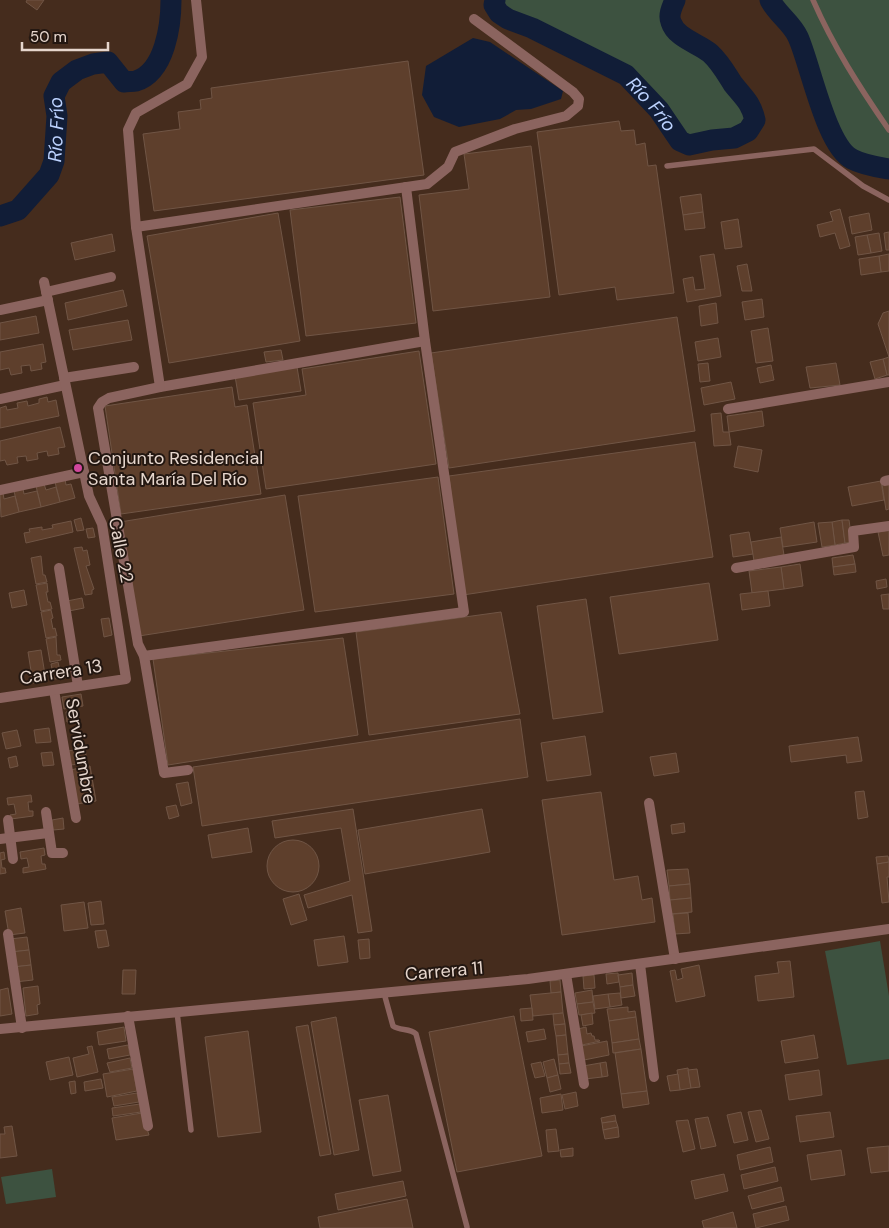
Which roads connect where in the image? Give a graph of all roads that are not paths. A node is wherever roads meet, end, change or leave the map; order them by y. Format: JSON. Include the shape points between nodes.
{"nodes":[{"id":1,"x":196,"y":0,"type":"edge"},
{"id":2,"x":813,"y":0,"type":"edge"},
{"id":3,"x":474,"y":19,"type":"dead end"},
{"id":4,"x":889,"y":130,"type":"edge"},
{"id":5,"x":667,"y":166,"type":"dead end"},
{"id":6,"x":406,"y":187,"type":"junction"},
{"id":7,"x":889,"y":200,"type":"edge"},
{"id":8,"x":136,"y":227,"type":"junction"},
{"id":9,"x":111,"y":277,"type":"dead end"},
{"id":10,"x":46,"y":292,"type":"junction"},
{"id":11,"x":0,"y":310,"type":"edge"},
{"id":12,"x":425,"y":341,"type":"junction"},
{"id":13,"x":134,"y":367,"type":"dead end"},
{"id":14,"x":65,"y":381,"type":"junction"},
{"id":15,"x":889,"y":382,"type":"edge"},
{"id":16,"x":160,"y":387,"type":"junction"},
{"id":17,"x":0,"y":399,"type":"edge"},
{"id":18,"x":728,"y":409,"type":"dead end"},
{"id":19,"x":84,"y":472,"type":"junction"},
{"id":20,"x":0,"y":490,"type":"edge"},
{"id":21,"x":889,"y":526,"type":"edge"},
{"id":22,"x":59,"y":568,"type":"dead end"},
{"id":23,"x":736,"y":568,"type":"dead end"},
{"id":24,"x":144,"y":656,"type":"junction"},
{"id":25,"x":126,"y":678,"type":"joint"},
{"id":26,"x":78,"y":686,"type":"junction"},
{"id":27,"x":54,"y":690,"type":"junction"},
{"id":28,"x":0,"y":698,"type":"edge"},
{"id":29,"x":188,"y":770,"type":"dead end"},
{"id":30,"x":650,"y":803,"type":"dead end"},
{"id":31,"x":46,"y":812,"type":"dead end"},
{"id":32,"x":76,"y":818,"type":"dead end"},
{"id":33,"x":8,"y":820,"type":"dead end"},
{"id":34,"x":48,"y":833,"type":"junction"},
{"id":35,"x":5,"y":838,"type":"edge"},
{"id":36,"x":63,"y":853,"type":"dead end"},
{"id":37,"x":13,"y":859,"type":"dead end"},
{"id":38,"x":889,"y":929,"type":"edge"},
{"id":39,"x":8,"y":934,"type":"dead end"},
{"id":40,"x":675,"y":959,"type":"junction"},
{"id":41,"x":640,"y":964,"type":"junction"},
{"id":42,"x":566,"y":974,"type":"junction"},
{"id":43,"x":384,"y":992,"type":"junction"},
{"id":44,"x":177,"y":1012,"type":"junction"},
{"id":45,"x":128,"y":1016,"type":"junction"},
{"id":46,"x":22,"y":1028,"type":"junction"},
{"id":47,"x":0,"y":1029,"type":"edge"},
{"id":48,"x":654,"y":1077,"type":"dead end"},
{"id":49,"x":584,"y":1084,"type":"dead end"},
{"id":50,"x":148,"y":1126,"type":"dead end"},
{"id":51,"x":190,"y":1130,"type":"dead end"},
{"id":52,"x":468,"y":1226,"type":"dead end"}],
"edges":[{"from":1,"to":8,"type":"street","via":[[202,57],[187,84],[136,112],[128,130]]},
{"from":2,"to":4,"type":"lane","via":[[826,30]]},
{"from":3,"to":6,"type":"street","via":[[573,92],[579,99],[578,106],[566,116],[515,129],[455,152],[448,168],[427,184]]},
{"from":5,"to":7,"type":"lane","via":[[814,149],[863,186]]},
{"from":6,"to":8,"type":"street"},
{"from":6,"to":12,"type":"street"},
{"from":8,"to":16,"type":"street"},
{"from":9,"to":10,"type":"street"},
{"from":10,"to":11,"type":"street"},
{"from":10,"to":14,"type":"street","name":"Calle 22"},
{"from":12,"to":16,"type":"street"},
{"from":12,"to":24,"type":"street","via":[[464,612]]},
{"from":13,"to":14,"type":"street"},
{"from":14,"to":17,"type":"street"},
{"from":14,"to":19,"type":"street","name":"Calle 22"},
{"from":15,"to":18,"type":"street"},
{"from":16,"to":24,"type":"street","via":[[109,398],[98,408],[138,644]]},
{"from":19,"to":20,"type":"street"},
{"from":19,"to":25,"type":"street","name":"Calle 22","via":[[89,496],[102,524]]},
{"from":21,"to":23,"type":"street","via":[[853,531],[854,547]]},
{"from":22,"to":26,"type":"street"},
{"from":24,"to":29,"type":"street","via":[[164,772]]},
{"from":25,"to":26,"type":"street","name":"Carrera 13"},
{"from":26,"to":27,"type":"street","name":"Carrera 13"},
{"from":27,"to":28,"type":"street","name":"Carrera 13"},
{"from":27,"to":32,"type":"street","name":"Servidumbre"},
{"from":30,"to":40,"type":"street"},
{"from":31,"to":34,"type":"street"},
{"from":33,"to":35,"type":"street"},
{"from":34,"to":35,"type":"street"},
{"from":34,"to":36,"type":"street","via":[[52,853]]},
{"from":35,"to":37,"type":"street"},
{"from":38,"to":40,"type":"street","name":"Carrera 11"},
{"from":39,"to":46,"type":"street"},
{"from":40,"to":41,"type":"street","name":"Carrera 11"},
{"from":41,"to":42,"type":"street","name":"Carrera 11"},
{"from":41,"to":48,"type":"street"},
{"from":42,"to":43,"type":"street","name":"Carrera 11"},
{"from":42,"to":49,"type":"street"},
{"from":43,"to":44,"type":"street","name":"Carrera 11"},
{"from":43,"to":52,"type":"lane","via":[[393,1026],[416,1034]]},
{"from":44,"to":45,"type":"street","name":"Carrera 11"},
{"from":44,"to":51,"type":"lane"},
{"from":45,"to":46,"type":"street","name":"Carrera 11"},
{"from":45,"to":50,"type":"street"},
{"from":46,"to":47,"type":"street","name":"Carrera 11"}]}
